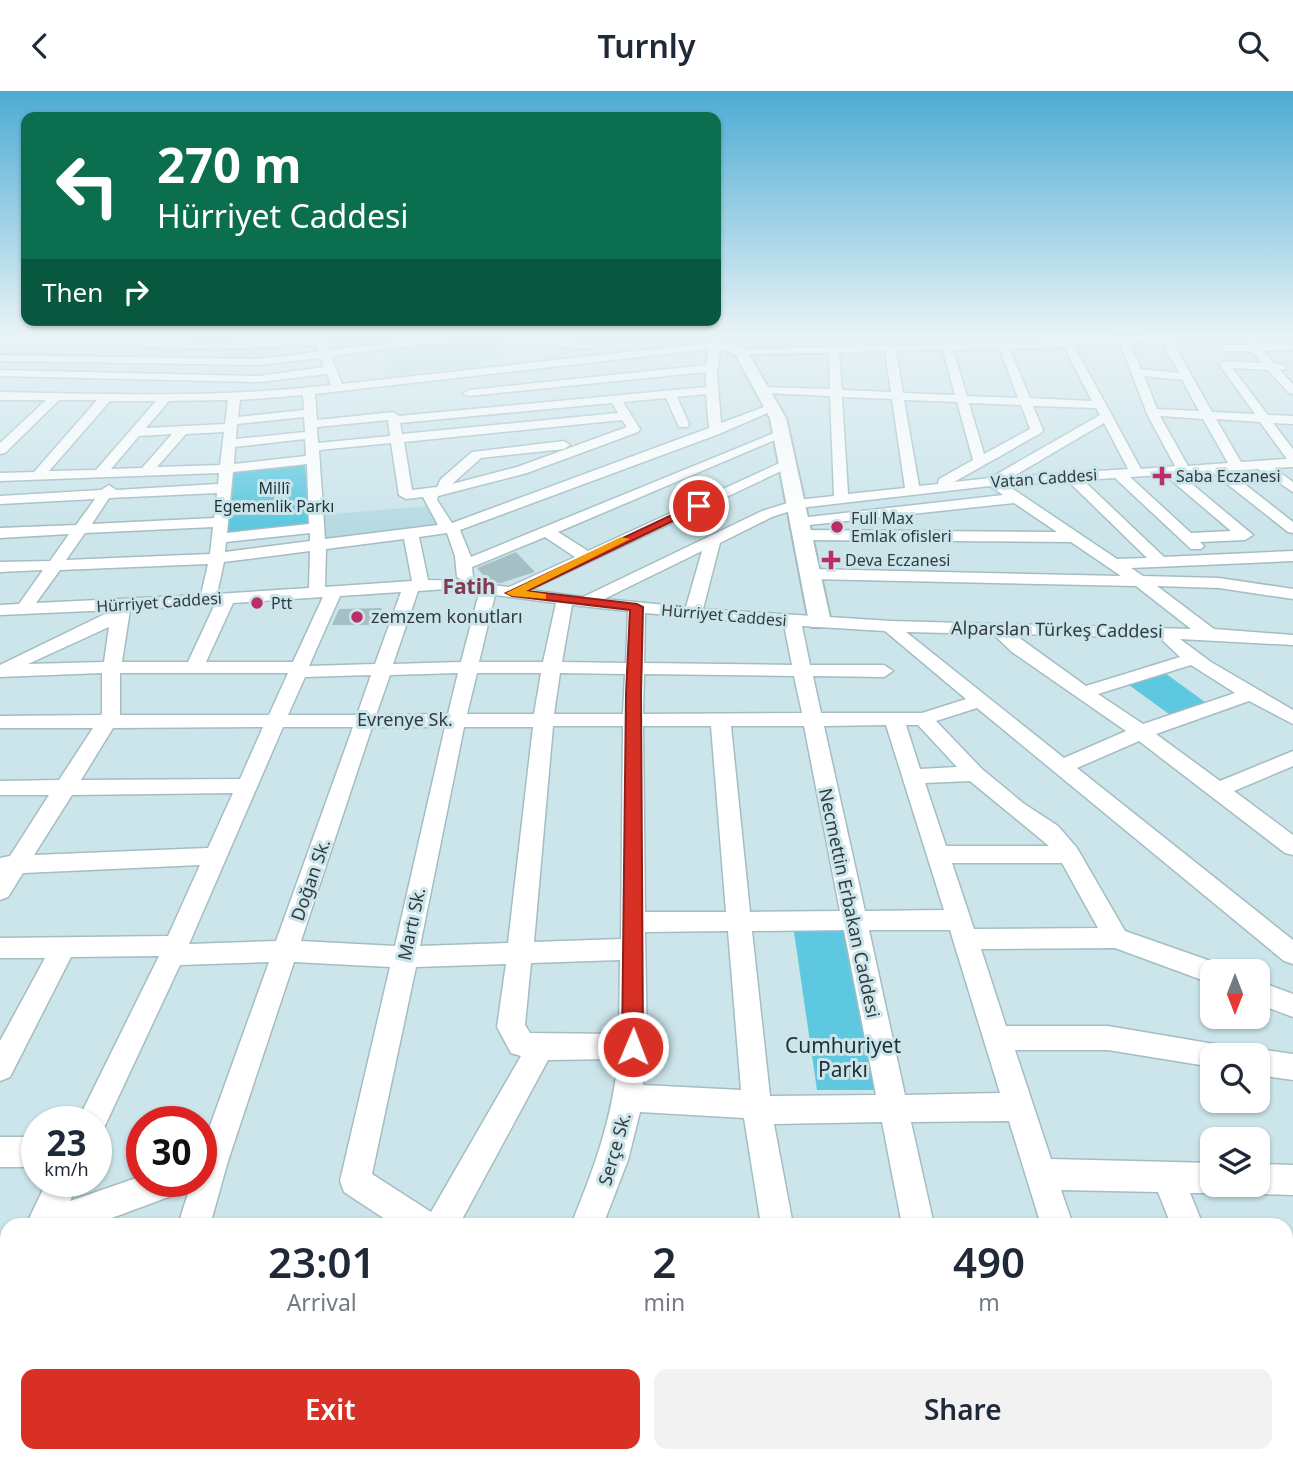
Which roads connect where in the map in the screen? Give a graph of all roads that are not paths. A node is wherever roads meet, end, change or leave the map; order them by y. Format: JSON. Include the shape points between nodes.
{"nodes":[{"id":1,"x":246,"y":396,"type":"edge"},
{"id":2,"x":309,"y":396,"type":"edge"},
{"id":3,"x":353,"y":396,"type":"edge"},
{"id":4,"x":422,"y":396,"type":"edge"},
{"id":5,"x":470,"y":396,"type":"edge"},
{"id":6,"x":644,"y":396,"type":"edge"},
{"id":7,"x":671,"y":396,"type":"edge"},
{"id":8,"x":714,"y":396,"type":"edge"},
{"id":9,"x":767,"y":396,"type":"edge"},
{"id":10,"x":836,"y":396,"type":"edge"},
{"id":11,"x":896,"y":396,"type":"edge"},
{"id":12,"x":919,"y":396,"type":"edge"},
{"id":13,"x":1024,"y":396,"type":"edge"},
{"id":14,"x":1096,"y":396,"type":"edge"},
{"id":15,"x":1147,"y":396,"type":"edge"},
{"id":16,"x":1195,"y":396,"type":"edge"},
{"id":17,"x":1246,"y":396,"type":"edge"},
{"id":18,"x":59,"y":397,"type":"junction"},
{"id":19,"x":234,"y":397,"type":"junction"},
{"id":20,"x":3,"y":398,"type":"edge"},
{"id":21,"x":106,"y":398,"type":"junction"},
{"id":22,"x":160,"y":398,"type":"junction"},
{"id":23,"x":619,"y":398,"type":"junction"},
{"id":24,"x":964,"y":398,"type":"junction"},
{"id":25,"x":416,"y":399,"type":"junction"},
{"id":26,"x":1026,"y":401,"type":"junction"},
{"id":27,"x":365,"y":402,"type":"junction"},
{"id":28,"x":774,"y":408,"type":"junction"},
{"id":29,"x":1104,"y":410,"type":"junction"},
{"id":30,"x":474,"y":412,"type":"junction"},
{"id":31,"x":1153,"y":412,"type":"junction"},
{"id":32,"x":200,"y":414,"type":"junction"},
{"id":33,"x":626,"y":416,"type":"junction"},
{"id":34,"x":1206,"y":416,"type":"junction"},
{"id":35,"x":1261,"y":418,"type":"junction"},
{"id":36,"x":394,"y":420,"type":"junction"},
{"id":37,"x":1293,"y":420,"type":"edge"},
{"id":38,"x":231,"y":424,"type":"junction"},
{"id":39,"x":683,"y":424,"type":"dead end"},
{"id":40,"x":183,"y":431,"type":"junction"},
{"id":41,"x":715,"y":431,"type":"junction"},
{"id":42,"x":135,"y":432,"type":"junction"},
{"id":43,"x":783,"y":434,"type":"junction"},
{"id":44,"x":311,"y":436,"type":"junction"},
{"id":45,"x":396,"y":439,"type":"junction"},
{"id":46,"x":596,"y":442,"type":"junction"},
{"id":47,"x":228,"y":444,"type":"junction"},
{"id":48,"x":0,"y":450,"type":"edge"},
{"id":49,"x":1293,"y":461,"type":"edge"},
{"id":50,"x":981,"y":462,"type":"junction"},
{"id":51,"x":1052,"y":462,"type":"dead end"},
{"id":52,"x":1027,"y":463,"type":"junction"},
{"id":53,"x":1120,"y":463,"type":"junction"},
{"id":54,"x":789,"y":464,"type":"junction"},
{"id":55,"x":1261,"y":465,"type":"junction"},
{"id":56,"x":1236,"y":466,"type":"junction"},
{"id":57,"x":1215,"y":468,"type":"junction"},
{"id":58,"x":225,"y":469,"type":"junction"},
{"id":59,"x":1167,"y":470,"type":"junction"},
{"id":60,"x":1183,"y":470,"type":"junction"},
{"id":61,"x":146,"y":472,"type":"junction"},
{"id":62,"x":121,"y":473,"type":"junction"},
{"id":63,"x":99,"y":474,"type":"junction"},
{"id":64,"x":38,"y":476,"type":"junction"},
{"id":65,"x":1070,"y":476,"type":"junction"},
{"id":66,"x":0,"y":477,"type":"edge"},
{"id":67,"x":993,"y":482,"type":"junction"},
{"id":68,"x":223,"y":488,"type":"junction"},
{"id":69,"x":934,"y":488,"type":"junction"},
{"id":70,"x":1293,"y":488,"type":"edge"},
{"id":71,"x":606,"y":490,"type":"junction"},
{"id":72,"x":913,"y":491,"type":"junction"},
{"id":73,"x":437,"y":492,"type":"junction"},
{"id":74,"x":103,"y":496,"type":"junction"},
{"id":75,"x":1018,"y":498,"type":"junction"},
{"id":76,"x":841,"y":499,"type":"junction"},
{"id":77,"x":0,"y":500,"type":"edge"},
{"id":78,"x":800,"y":520,"type":"junction"},
{"id":79,"x":316,"y":528,"type":"junction"},
{"id":80,"x":452,"y":528,"type":"junction"},
{"id":81,"x":1293,"y":529,"type":"edge"},
{"id":82,"x":80,"y":530,"type":"junction"},
{"id":83,"x":220,"y":530,"type":"junction"},
{"id":84,"x":546,"y":531,"type":"junction"},
{"id":85,"x":0,"y":533,"type":"edge"},
{"id":86,"x":411,"y":534,"type":"junction"},
{"id":87,"x":1075,"y":537,"type":"junction"},
{"id":88,"x":1187,"y":538,"type":"junction"},
{"id":89,"x":713,"y":540,"type":"junction"},
{"id":90,"x":318,"y":545,"type":"junction"},
{"id":91,"x":1293,"y":556,"type":"edge"},
{"id":92,"x":586,"y":557,"type":"junction"},
{"id":93,"x":217,"y":558,"type":"junction"},
{"id":94,"x":1210,"y":559,"type":"junction"},
{"id":95,"x":1160,"y":562,"type":"junction"},
{"id":96,"x":1114,"y":563,"type":"junction"},
{"id":97,"x":56,"y":564,"type":"junction"},
{"id":98,"x":464,"y":565,"type":"junction"},
{"id":99,"x":0,"y":567,"type":"edge"},
{"id":100,"x":811,"y":574,"type":"junction"},
{"id":101,"x":1142,"y":583,"type":"junction"},
{"id":102,"x":416,"y":585,"type":"junction"},
{"id":103,"x":489,"y":589,"type":"junction"},
{"id":104,"x":326,"y":590,"type":"junction"},
{"id":105,"x":1293,"y":594,"type":"edge"},
{"id":106,"x":217,"y":598,"type":"junction"},
{"id":107,"x":575,"y":601,"type":"junction"},
{"id":108,"x":637,"y":607,"type":"junction"},
{"id":109,"x":24,"y":609,"type":"junction"},
{"id":110,"x":0,"y":610,"type":"edge"},
{"id":111,"x":121,"y":611,"type":"junction"},
{"id":112,"x":693,"y":613,"type":"junction"},
{"id":113,"x":792,"y":621,"type":"junction"},
{"id":114,"x":820,"y":622,"type":"junction"},
{"id":115,"x":891,"y":626,"type":"junction"},
{"id":116,"x":998,"y":629,"type":"junction"},
{"id":117,"x":1165,"y":633,"type":"junction"},
{"id":118,"x":1209,"y":634,"type":"junction"},
{"id":119,"x":1293,"y":640,"type":"edge"},
{"id":120,"x":1194,"y":658,"type":"junction"},
{"id":121,"x":112,"y":667,"type":"junction"},
{"id":122,"x":195,"y":667,"type":"junction"},
{"id":123,"x":469,"y":667,"type":"junction"},
{"id":124,"x":551,"y":669,"type":"junction"},
{"id":125,"x":634,"y":669,"type":"junction"},
{"id":126,"x":800,"y":669,"type":"junction"},
{"id":127,"x":298,"y":670,"type":"junction"},
{"id":128,"x":382,"y":670,"type":"junction"},
{"id":129,"x":0,"y":671,"type":"edge"},
{"id":130,"x":884,"y":671,"type":"dead end"},
{"id":131,"x":1082,"y":693,"type":"junction"},
{"id":132,"x":1253,"y":694,"type":"junction"},
{"id":133,"x":979,"y":701,"type":"junction"},
{"id":134,"x":1293,"y":718,"type":"edge"},
{"id":135,"x":456,"y":719,"type":"junction"},
{"id":136,"x":544,"y":719,"type":"junction"},
{"id":137,"x":634,"y":719,"type":"junction"},
{"id":138,"x":720,"y":719,"type":"junction"},
{"id":139,"x":811,"y":719,"type":"junction"},
{"id":140,"x":894,"y":719,"type":"junction"},
{"id":141,"x":923,"y":719,"type":"junction"},
{"id":142,"x":108,"y":720,"type":"junction"},
{"id":143,"x":276,"y":720,"type":"junction"},
{"id":144,"x":367,"y":720,"type":"junction"},
{"id":145,"x":0,"y":722,"type":"edge"},
{"id":146,"x":1141,"y":733,"type":"junction"},
{"id":147,"x":1293,"y":758,"type":"edge"},
{"id":148,"x":1061,"y":767,"type":"junction"},
{"id":149,"x":975,"y":774,"type":"junction"},
{"id":150,"x":912,"y":776,"type":"junction"},
{"id":151,"x":246,"y":786,"type":"junction"},
{"id":152,"x":67,"y":787,"type":"junction"},
{"id":153,"x":0,"y":788,"type":"edge"},
{"id":154,"x":1217,"y":790,"type":"junction"},
{"id":155,"x":1293,"y":847,"type":"edge"},
{"id":156,"x":1069,"y":854,"type":"junction"},
{"id":157,"x":937,"y":855,"type":"junction"},
{"id":158,"x":215,"y":856,"type":"junction"},
{"id":159,"x":9,"y":865,"type":"edge"},
{"id":160,"x":0,"y":891,"type":"edge"},
{"id":161,"x":853,"y":920,"type":"junction"},
{"id":162,"x":738,"y":921,"type":"junction"},
{"id":163,"x":634,"y":922,"type":"junction"},
{"id":164,"x":960,"y":929,"type":"junction"},
{"id":165,"x":1116,"y":938,"type":"junction"},
{"id":166,"x":64,"y":947,"type":"junction"},
{"id":167,"x":0,"y":948,"type":"edge"},
{"id":168,"x":634,"y":949,"type":"junction"},
{"id":169,"x":174,"y":950,"type":"junction"},
{"id":170,"x":286,"y":951,"type":"junction"},
{"id":171,"x":520,"y":953,"type":"junction"},
{"id":172,"x":1293,"y":954,"type":"edge"},
{"id":173,"x":405,"y":957,"type":"junction"},
{"id":174,"x":1200,"y":968,"type":"edge"},
{"id":175,"x":1270,"y":997,"type":"edge"},
{"id":176,"x":1293,"y":1006,"type":"edge"},
{"id":177,"x":997,"y":1038,"type":"junction"},
{"id":178,"x":633,"y":1047,"type":"junction"},
{"id":179,"x":540,"y":1048,"type":"junction"},
{"id":180,"x":1200,"y":1052,"type":"edge"},
{"id":181,"x":1270,"y":1064,"type":"edge"},
{"id":182,"x":1293,"y":1067,"type":"edge"},
{"id":183,"x":0,"y":1068,"type":"edge"},
{"id":184,"x":629,"y":1098,"type":"junction"},
{"id":185,"x":100,"y":1106,"type":"edge"},
{"id":186,"x":1018,"y":1107,"type":"junction"},
{"id":187,"x":893,"y":1108,"type":"junction"},
{"id":188,"x":757,"y":1110,"type":"junction"},
{"id":189,"x":217,"y":1137,"type":"edge"},
{"id":190,"x":0,"y":1152,"type":"edge"},
{"id":191,"x":21,"y":1152,"type":"edge"},
{"id":192,"x":1041,"y":1174,"type":"junction"},
{"id":193,"x":1168,"y":1177,"type":"junction"},
{"id":194,"x":1200,"y":1178,"type":"edge"},
{"id":195,"x":1270,"y":1179,"type":"edge"},
{"id":196,"x":1293,"y":1180,"type":"edge"},
{"id":197,"x":56,"y":1197,"type":"edge"},
{"id":198,"x":127,"y":1197,"type":"edge"},
{"id":199,"x":200,"y":1197,"type":"edge"},
{"id":200,"x":46,"y":1218,"type":"edge"},
{"id":201,"x":68,"y":1218,"type":"edge"},
{"id":202,"x":195,"y":1218,"type":"edge"},
{"id":203,"x":411,"y":1218,"type":"edge"},
{"id":204,"x":446,"y":1218,"type":"edge"},
{"id":205,"x":590,"y":1218,"type":"edge"},
{"id":206,"x":776,"y":1218,"type":"edge"},
{"id":207,"x":917,"y":1218,"type":"edge"},
{"id":208,"x":1054,"y":1218,"type":"edge"},
{"id":209,"x":1184,"y":1218,"type":"edge"}],
"edges":[{"from":1,"to":19,"type":"street"},
{"from":2,"to":44,"type":"street"},
{"from":3,"to":27,"type":"street"},
{"from":4,"to":25,"type":"street"},
{"from":5,"to":30,"type":"street"},
{"from":6,"to":23,"type":"street"},
{"from":7,"to":39,"type":"street"},
{"from":8,"to":41,"type":"street"},
{"from":9,"to":28,"type":"main road"},
{"from":10,"to":76,"type":"street"},
{"from":11,"to":72,"type":"street"},
{"from":12,"to":24,"type":"street"},
{"from":13,"to":26,"type":"street"},
{"from":14,"to":29,"type":"street"},
{"from":15,"to":31,"type":"street"},
{"from":16,"to":34,"type":"street"},
{"from":17,"to":35,"type":"street"},
{"from":18,"to":20,"type":"street"},
{"from":18,"to":21,"type":"street"},
{"from":18,"to":48,"type":"street"},
{"from":19,"to":32,"type":"street"},
{"from":19,"to":38,"type":"street"},
{"from":21,"to":22,"type":"street"},
{"from":21,"to":64,"type":"street"},
{"from":22,"to":32,"type":"street"},
{"from":22,"to":42,"type":"street"},
{"from":23,"to":30,"type":"street"},
{"from":23,"to":33,"type":"street"},
{"from":24,"to":26,"type":"street"},
{"from":24,"to":50,"type":"street"},
{"from":25,"to":27,"type":"street"},
{"from":25,"to":30,"type":"street"},
{"from":25,"to":36,"type":"street"},
{"from":26,"to":29,"type":"street"},
{"from":26,"to":50,"type":"street","via":[[1037,430]]},
{"from":27,"to":36,"type":"street"},
{"from":27,"to":44,"type":"street"},
{"from":28,"to":41,"type":"street"},
{"from":28,"to":43,"type":"main road"},
{"from":29,"to":52,"type":"street"},
{"from":29,"to":53,"type":"street"},
{"from":31,"to":34,"type":"street"},
{"from":31,"to":60,"type":"street"},
{"from":32,"to":38,"type":"street"},
{"from":32,"to":40,"type":"street"},
{"from":33,"to":45,"type":"street"},
{"from":33,"to":46,"type":"street","via":[[634,429]]},
{"from":34,"to":35,"type":"street"},
{"from":34,"to":56,"type":"street"},
{"from":35,"to":37,"type":"street"},
{"from":35,"to":49,"type":"street"},
{"from":36,"to":45,"type":"street"},
{"from":38,"to":44,"type":"street"},
{"from":38,"to":47,"type":"street"},
{"from":40,"to":42,"type":"street"},
{"from":40,"to":61,"type":"street"},
{"from":41,"to":71,"type":"street"},
{"from":42,"to":63,"type":"street"},
{"from":43,"to":54,"type":"main road"},
{"from":43,"to":71,"type":"street"},
{"from":44,"to":45,"type":"street"},
{"from":44,"to":47,"type":"street"},
{"from":44,"to":58,"type":"street"},
{"from":44,"to":79,"type":"street"},
{"from":45,"to":73,"type":"street","via":[[406,495]]},
{"from":46,"to":73,"type":"street","via":[[475,485]]},
{"from":46,"to":73,"type":"street","via":[[477,455]]},
{"from":47,"to":58,"type":"street"},
{"from":49,"to":55,"type":"street","name":"Vatan Caddesi"},
{"from":50,"to":69,"type":"street"},
{"from":51,"to":52,"type":"street"},
{"from":52,"to":67,"type":"street"},
{"from":53,"to":59,"type":"street","name":"Vatan Caddesi","via":[[1136,472]]},
{"from":53,"to":65,"type":"street","name":"Vatan Caddesi"},
{"from":53,"to":88,"type":"street"},
{"from":54,"to":78,"type":"main road"},
{"from":54,"to":92,"type":"street"},
{"from":55,"to":56,"type":"street","name":"Vatan Caddesi"},
{"from":55,"to":70,"type":"street"},
{"from":56,"to":57,"type":"street","name":"Vatan Caddesi"},
{"from":57,"to":60,"type":"street","name":"Vatan Caddesi"},
{"from":57,"to":81,"type":"street"},
{"from":58,"to":61,"type":"street"},
{"from":58,"to":68,"type":"street"},
{"from":59,"to":60,"type":"street","name":"Vatan Caddesi"},
{"from":59,"to":88,"type":"street","via":[[1245,535]]},
{"from":61,"to":62,"type":"street"},
{"from":62,"to":63,"type":"street"},
{"from":62,"to":74,"type":"street"},
{"from":63,"to":64,"type":"street"},
{"from":64,"to":66,"type":"street"},
{"from":65,"to":67,"type":"street","name":"Vatan Caddesi"},
{"from":65,"to":95,"type":"street"},
{"from":67,"to":69,"type":"street","name":"Vatan Caddesi"},
{"from":67,"to":75,"type":"street"},
{"from":68,"to":74,"type":"street"},
{"from":68,"to":83,"type":"street"},
{"from":69,"to":72,"type":"street","name":"Vatan Caddesi"},
{"from":71,"to":80,"type":"street"},
{"from":71,"to":84,"type":"street"},
{"from":72,"to":76,"type":"street","name":"Vatan Caddesi"},
{"from":73,"to":80,"type":"street","via":[[430,500],[445,525]]},
{"from":74,"to":77,"type":"street"},
{"from":74,"to":82,"type":"street"},
{"from":75,"to":78,"type":"street"},
{"from":75,"to":87,"type":"street"},
{"from":76,"to":78,"type":"street","name":"Vatan Caddesi"},
{"from":78,"to":87,"type":"street"},
{"from":78,"to":89,"type":"street","via":[[767,514]]},
{"from":78,"to":100,"type":"main road"},
{"from":79,"to":83,"type":"street"},
{"from":79,"to":90,"type":"street"},
{"from":80,"to":86,"type":"street"},
{"from":80,"to":98,"type":"street","name":"Martı Sk."},
{"from":82,"to":83,"type":"street"},
{"from":82,"to":85,"type":"street"},
{"from":82,"to":97,"type":"street"},
{"from":83,"to":93,"type":"street"},
{"from":84,"to":92,"type":"street"},
{"from":84,"to":98,"type":"street"},
{"from":86,"to":90,"type":"street"},
{"from":86,"to":102,"type":"street"},
{"from":87,"to":96,"type":"street"},
{"from":88,"to":94,"type":"street"},
{"from":89,"to":107,"type":"street"},
{"from":89,"to":112,"type":"street"},
{"from":90,"to":93,"type":"street"},
{"from":90,"to":104,"type":"street"},
{"from":91,"to":94,"type":"street"},
{"from":92,"to":103,"type":"street"},
{"from":93,"to":97,"type":"street"},
{"from":93,"to":106,"type":"street"},
{"from":94,"to":95,"type":"street"},
{"from":95,"to":96,"type":"street"},
{"from":96,"to":101,"type":"street"},
{"from":97,"to":99,"type":"street"},
{"from":97,"to":109,"type":"street"},
{"from":98,"to":103,"type":"street","name":"Martı Sk."},
{"from":100,"to":101,"type":"street"},
{"from":100,"to":114,"type":"main road"},
{"from":101,"to":105,"type":"street","via":[[1219,583]]},
{"from":101,"to":118,"type":"street"},
{"from":102,"to":103,"type":"street","name":"Hürriyet Caddesi"},
{"from":102,"to":104,"type":"street","name":"Hürriyet Caddesi"},
{"from":102,"to":128,"type":"street","name":"Doğan Sk."},
{"from":103,"to":107,"type":"street","name":"Hürriyet Caddesi"},
{"from":103,"to":123,"type":"street","name":"Martı Sk."},
{"from":104,"to":106,"type":"street","name":"Hürriyet Caddesi"},
{"from":104,"to":127,"type":"street"},
{"from":106,"to":111,"type":"street","name":"Hürriyet Caddesi"},
{"from":106,"to":122,"type":"street"},
{"from":107,"to":108,"type":"street","name":"Hürriyet Caddesi"},
{"from":107,"to":124,"type":"street"},
{"from":108,"to":112,"type":"street","name":"Hürriyet Caddesi"},
{"from":108,"to":125,"type":"street","name":"Serçe Sk."},
{"from":109,"to":110,"type":"street","name":"Hürriyet Caddesi"},
{"from":109,"to":111,"type":"street","name":"Hürriyet Caddesi"},
{"from":111,"to":121,"type":"street"},
{"from":111,"to":129,"type":"street"},
{"from":112,"to":113,"type":"street","name":"Hürriyet Caddesi"},
{"from":113,"to":114,"type":"street","name":"Hürriyet Caddesi"},
{"from":113,"to":126,"type":"street","name":"Necmettin Erbakan Caddesi"},
{"from":114,"to":115,"type":"street","name":"Alparslan Türkeş Caddesi"},
{"from":115,"to":116,"type":"street","name":"Alparslan Türkeş Caddesi"},
{"from":115,"to":133,"type":"street"},
{"from":116,"to":117,"type":"street","name":"Alparslan Türkeş Caddesi"},
{"from":116,"to":131,"type":"street"},
{"from":117,"to":118,"type":"street","name":"Alparslan Türkeş Caddesi"},
{"from":117,"to":120,"type":"street"},
{"from":118,"to":119,"type":"street","name":"Alparslan Türkeş Caddesi"},
{"from":120,"to":131,"type":"street"},
{"from":120,"to":132,"type":"street"},
{"from":121,"to":122,"type":"street"},
{"from":121,"to":129,"type":"street"},
{"from":121,"to":142,"type":"street"},
{"from":122,"to":127,"type":"street"},
{"from":123,"to":124,"type":"street"},
{"from":123,"to":128,"type":"street"},
{"from":123,"to":135,"type":"street","name":"Martı Sk."},
{"from":124,"to":125,"type":"street"},
{"from":124,"to":136,"type":"street"},
{"from":125,"to":126,"type":"street"},
{"from":125,"to":137,"type":"street","name":"Serçe Sk."},
{"from":126,"to":130,"type":"street"},
{"from":126,"to":139,"type":"street","name":"Necmettin Erbakan Caddesi"},
{"from":127,"to":128,"type":"street"},
{"from":127,"to":143,"type":"street"},
{"from":128,"to":144,"type":"street","name":"Doğan Sk."},
{"from":131,"to":146,"type":"street"},
{"from":132,"to":134,"type":"street"},
{"from":132,"to":146,"type":"street"},
{"from":133,"to":141,"type":"street","name":"Evrenye Sk."},
{"from":133,"to":148,"type":"street"},
{"from":135,"to":136,"type":"street","name":"Evrenye Sk."},
{"from":135,"to":144,"type":"street","name":"Evrenye Sk."},
{"from":135,"to":173,"type":"street","name":"Martı Sk."},
{"from":136,"to":137,"type":"street","name":"Evrenye Sk."},
{"from":136,"to":171,"type":"street"},
{"from":137,"to":138,"type":"street","name":"Evrenye Sk."},
{"from":137,"to":163,"type":"street","name":"Serçe Sk."},
{"from":138,"to":139,"type":"street","name":"Evrenye Sk."},
{"from":138,"to":162,"type":"street"},
{"from":139,"to":140,"type":"street","name":"Evrenye Sk."},
{"from":139,"to":161,"type":"street","name":"Necmettin Erbakan Caddesi"},
{"from":140,"to":141,"type":"street","name":"Evrenye Sk."},
{"from":140,"to":150,"type":"street"},
{"from":141,"to":149,"type":"street"},
{"from":142,"to":143,"type":"street","name":"Evrenye Sk."},
{"from":142,"to":145,"type":"street","name":"Evrenye Sk."},
{"from":142,"to":152,"type":"street"},
{"from":143,"to":144,"type":"street","name":"Evrenye Sk."},
{"from":143,"to":151,"type":"street"},
{"from":144,"to":170,"type":"street","name":"Doğan Sk."},
{"from":146,"to":148,"type":"street"},
{"from":146,"to":154,"type":"street"},
{"from":147,"to":154,"type":"street"},
{"from":148,"to":172,"type":"street"},
{"from":149,"to":150,"type":"street"},
{"from":149,"to":156,"type":"street","via":[[1050,832]]},
{"from":150,"to":157,"type":"street"},
{"from":151,"to":152,"type":"street"},
{"from":151,"to":158,"type":"street"},
{"from":152,"to":153,"type":"street"},
{"from":152,"to":159,"type":"street"},
{"from":154,"to":155,"type":"street"},
{"from":156,"to":157,"type":"street"},
{"from":156,"to":165,"type":"street"},
{"from":157,"to":164,"type":"street"},
{"from":158,"to":159,"type":"street"},
{"from":158,"to":169,"type":"street"},
{"from":159,"to":160,"type":"street"},
{"from":161,"to":162,"type":"street"},
{"from":161,"to":164,"type":"street"},
{"from":161,"to":187,"type":"street","name":"Necmettin Erbakan Caddesi"},
{"from":162,"to":163,"type":"street"},
{"from":162,"to":188,"type":"street"},
{"from":163,"to":168,"type":"street","name":"Serçe Sk."},
{"from":164,"to":165,"type":"street"},
{"from":164,"to":177,"type":"street"},
{"from":165,"to":174,"type":"street"},
{"from":166,"to":167,"type":"street"},
{"from":166,"to":169,"type":"street"},
{"from":166,"to":183,"type":"street"},
{"from":168,"to":171,"type":"street"},
{"from":168,"to":178,"type":"street","name":"Serçe Sk."},
{"from":169,"to":170,"type":"street"},
{"from":169,"to":185,"type":"street"},
{"from":170,"to":173,"type":"street"},
{"from":170,"to":189,"type":"street","name":"Doğan Sk."},
{"from":171,"to":173,"type":"street"},
{"from":171,"to":179,"type":"street","via":[[512,1027],[521,1044]]},
{"from":173,"to":203,"type":"street","name":"Martı Sk.","via":[[355,1181]]},
{"from":175,"to":176,"type":"street"},
{"from":177,"to":180,"type":"street","via":[[1108,1038]]},
{"from":177,"to":186,"type":"street"},
{"from":178,"to":179,"type":"street"},
{"from":178,"to":184,"type":"street","name":"Serçe Sk."},
{"from":179,"to":204,"type":"street"},
{"from":181,"to":182,"type":"street"},
{"from":184,"to":188,"type":"street","via":[[743,1104]]},
{"from":184,"to":205,"type":"street","name":"Serçe Sk.","via":[[605,1189]]},
{"from":186,"to":187,"type":"street"},
{"from":186,"to":192,"type":"street"},
{"from":187,"to":188,"type":"street"},
{"from":187,"to":207,"type":"street","name":"Necmettin Erbakan Caddesi"},
{"from":188,"to":206,"type":"street"},
{"from":190,"to":191,"type":"street"},
{"from":192,"to":193,"type":"street"},
{"from":192,"to":208,"type":"street"},
{"from":193,"to":194,"type":"street"},
{"from":193,"to":209,"type":"street"},
{"from":195,"to":196,"type":"street"},
{"from":197,"to":200,"type":"street"},
{"from":198,"to":201,"type":"street"},
{"from":199,"to":202,"type":"street","name":"Doğan Sk."}]}
